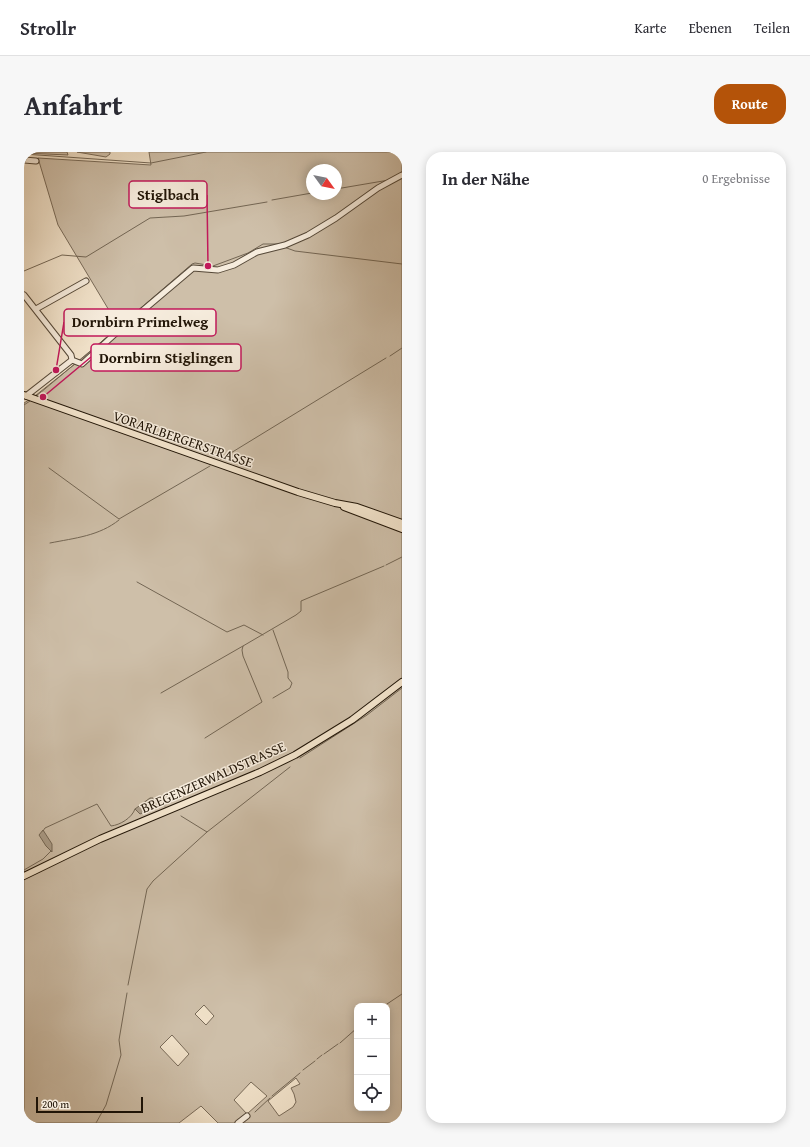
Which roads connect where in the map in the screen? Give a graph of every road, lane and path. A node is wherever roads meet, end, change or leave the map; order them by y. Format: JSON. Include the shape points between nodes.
{"nodes":[{"id":1,"x":24,"y":160,"type":"edge"},
{"id":2,"x":36,"y":161,"type":"dead end"},
{"id":3,"x":402,"y":175,"type":"edge"},
{"id":4,"x":86,"y":281,"type":"dead end"},
{"id":5,"x":24,"y":295,"type":"edge"},
{"id":6,"x":36,"y":309,"type":"junction"},
{"id":7,"x":75,"y":362,"type":"junction"},
{"id":8,"x":26,"y":397,"type":"edge"},
{"id":9,"x":335,"y":503,"type":"junction"},
{"id":10,"x":402,"y":522,"type":"edge"},
{"id":11,"x":402,"y":529,"type":"edge"},
{"id":12,"x":402,"y":682,"type":"edge"},
{"id":13,"x":24,"y":876,"type":"edge"},
{"id":14,"x":247,"y":1116,"type":"dead end"},
{"id":15,"x":238,"y":1123,"type":"edge"}],
"edges":[{"from":1,"to":2,"type":"street"},
{"from":3,"to":7,"type":"street","via":[[308,235],[282,246],[257,252],[234,265],[218,270],[197,268],[188,272],[82,364]]},
{"from":4,"to":6,"type":"street"},
{"from":5,"to":6,"type":"street"},
{"from":6,"to":7,"type":"street"},
{"from":7,"to":8,"type":"street"},
{"from":8,"to":9,"type":"main road","name":"VORARLBERGERSTRASSE"},
{"from":9,"to":10,"type":"main road","name":"VORARLBERGERSTRASSE","via":[[357,507]]},
{"from":9,"to":11,"type":"main road","name":"VORARLBERGERSTRASSE"},
{"from":12,"to":13,"type":"main road","name":"BREGENZERWALDSTRASSE","via":[[352,720],[294,755],[253,775],[100,839]]},
{"from":14,"to":15,"type":"street"}]}
